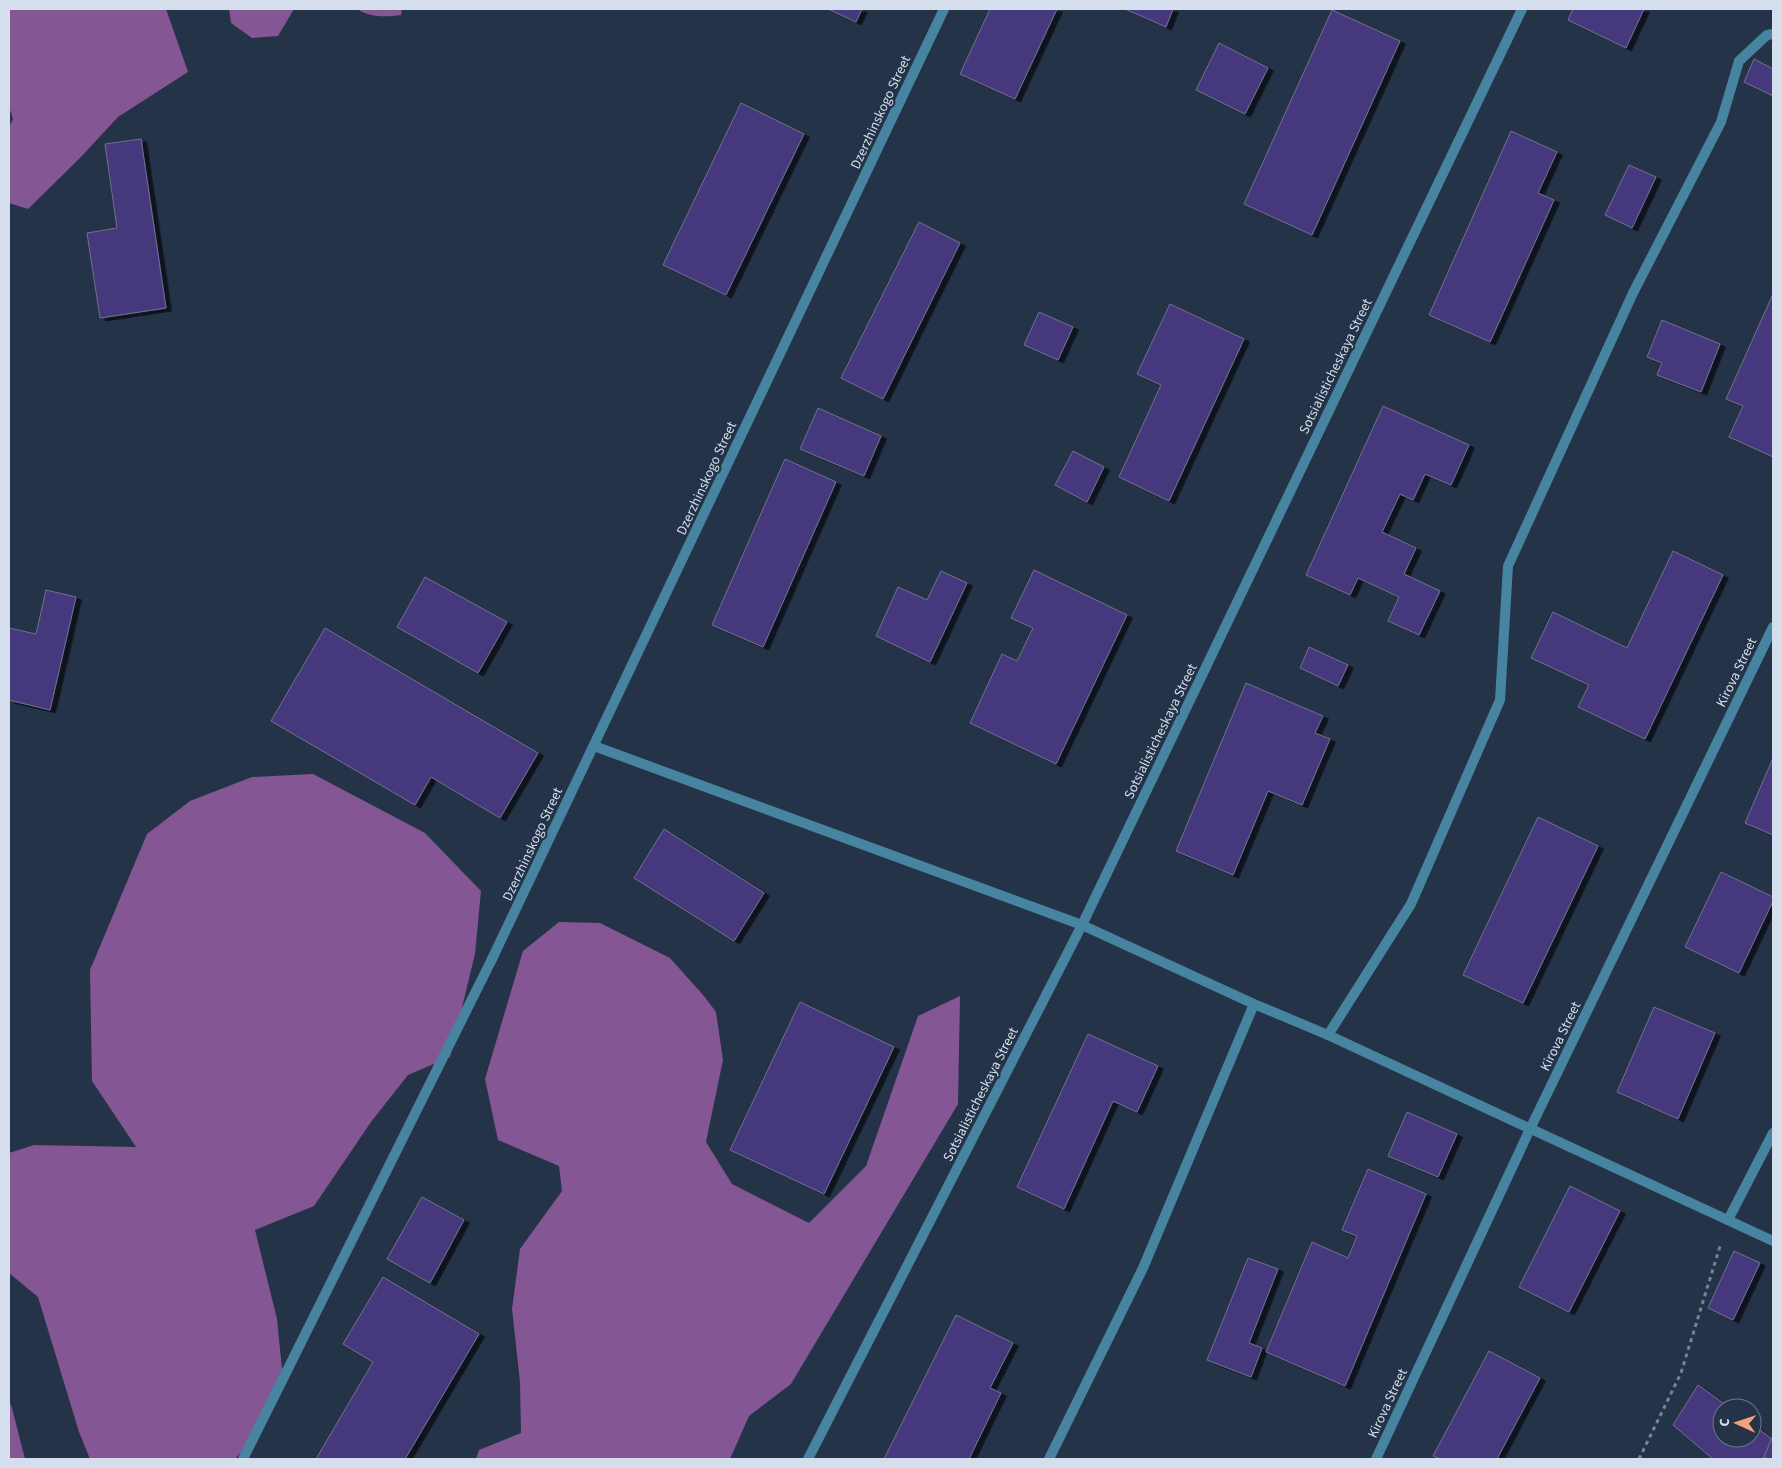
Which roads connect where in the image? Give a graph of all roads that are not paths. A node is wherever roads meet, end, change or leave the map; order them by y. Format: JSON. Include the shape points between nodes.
{"nodes":[{"id":1,"x":944,"y":9,"type":"edge"},
{"id":2,"x":1522,"y":9,"type":"edge"},
{"id":3,"x":1773,"y":34,"type":"edge"},
{"id":4,"x":1773,"y":627,"type":"edge"},
{"id":5,"x":594,"y":746,"type":"junction"},
{"id":6,"x":1082,"y":925,"type":"junction"},
{"id":7,"x":1254,"y":1004,"type":"junction"},
{"id":8,"x":1328,"y":1035,"type":"junction"},
{"id":9,"x":1530,"y":1129,"type":"junction"},
{"id":10,"x":1773,"y":1133,"type":"edge"},
{"id":11,"x":1728,"y":1220,"type":"junction"},
{"id":12,"x":1773,"y":1242,"type":"edge"},
{"id":13,"x":242,"y":1459,"type":"edge"},
{"id":14,"x":808,"y":1459,"type":"edge"},
{"id":15,"x":1050,"y":1459,"type":"edge"},
{"id":16,"x":1376,"y":1459,"type":"edge"}],
"edges":[{"from":1,"to":5,"type":"street","name":"Dzerzhinskogo Street"},
{"from":2,"to":6,"type":"street","name":"Sotsialisticheskaya Street"},
{"from":3,"to":8,"type":"street","via":[[1767,35],[1739,61],[1721,122],[1633,293],[1508,566],[1500,700],[1411,904]]},
{"from":4,"to":9,"type":"street","name":"Kirova Street"},
{"from":5,"to":6,"type":"street"},
{"from":5,"to":13,"type":"street","name":"Dzerzhinskogo Street","via":[[492,959]]},
{"from":6,"to":7,"type":"street"},
{"from":6,"to":14,"type":"street","name":"Sotsialisticheskaya Street"},
{"from":7,"to":8,"type":"street"},
{"from":7,"to":15,"type":"street","via":[[1143,1268]]},
{"from":8,"to":9,"type":"street"},
{"from":9,"to":11,"type":"street"},
{"from":9,"to":16,"type":"street","name":"Kirova Street"},
{"from":10,"to":11,"type":"street"},
{"from":11,"to":12,"type":"street"}]}
